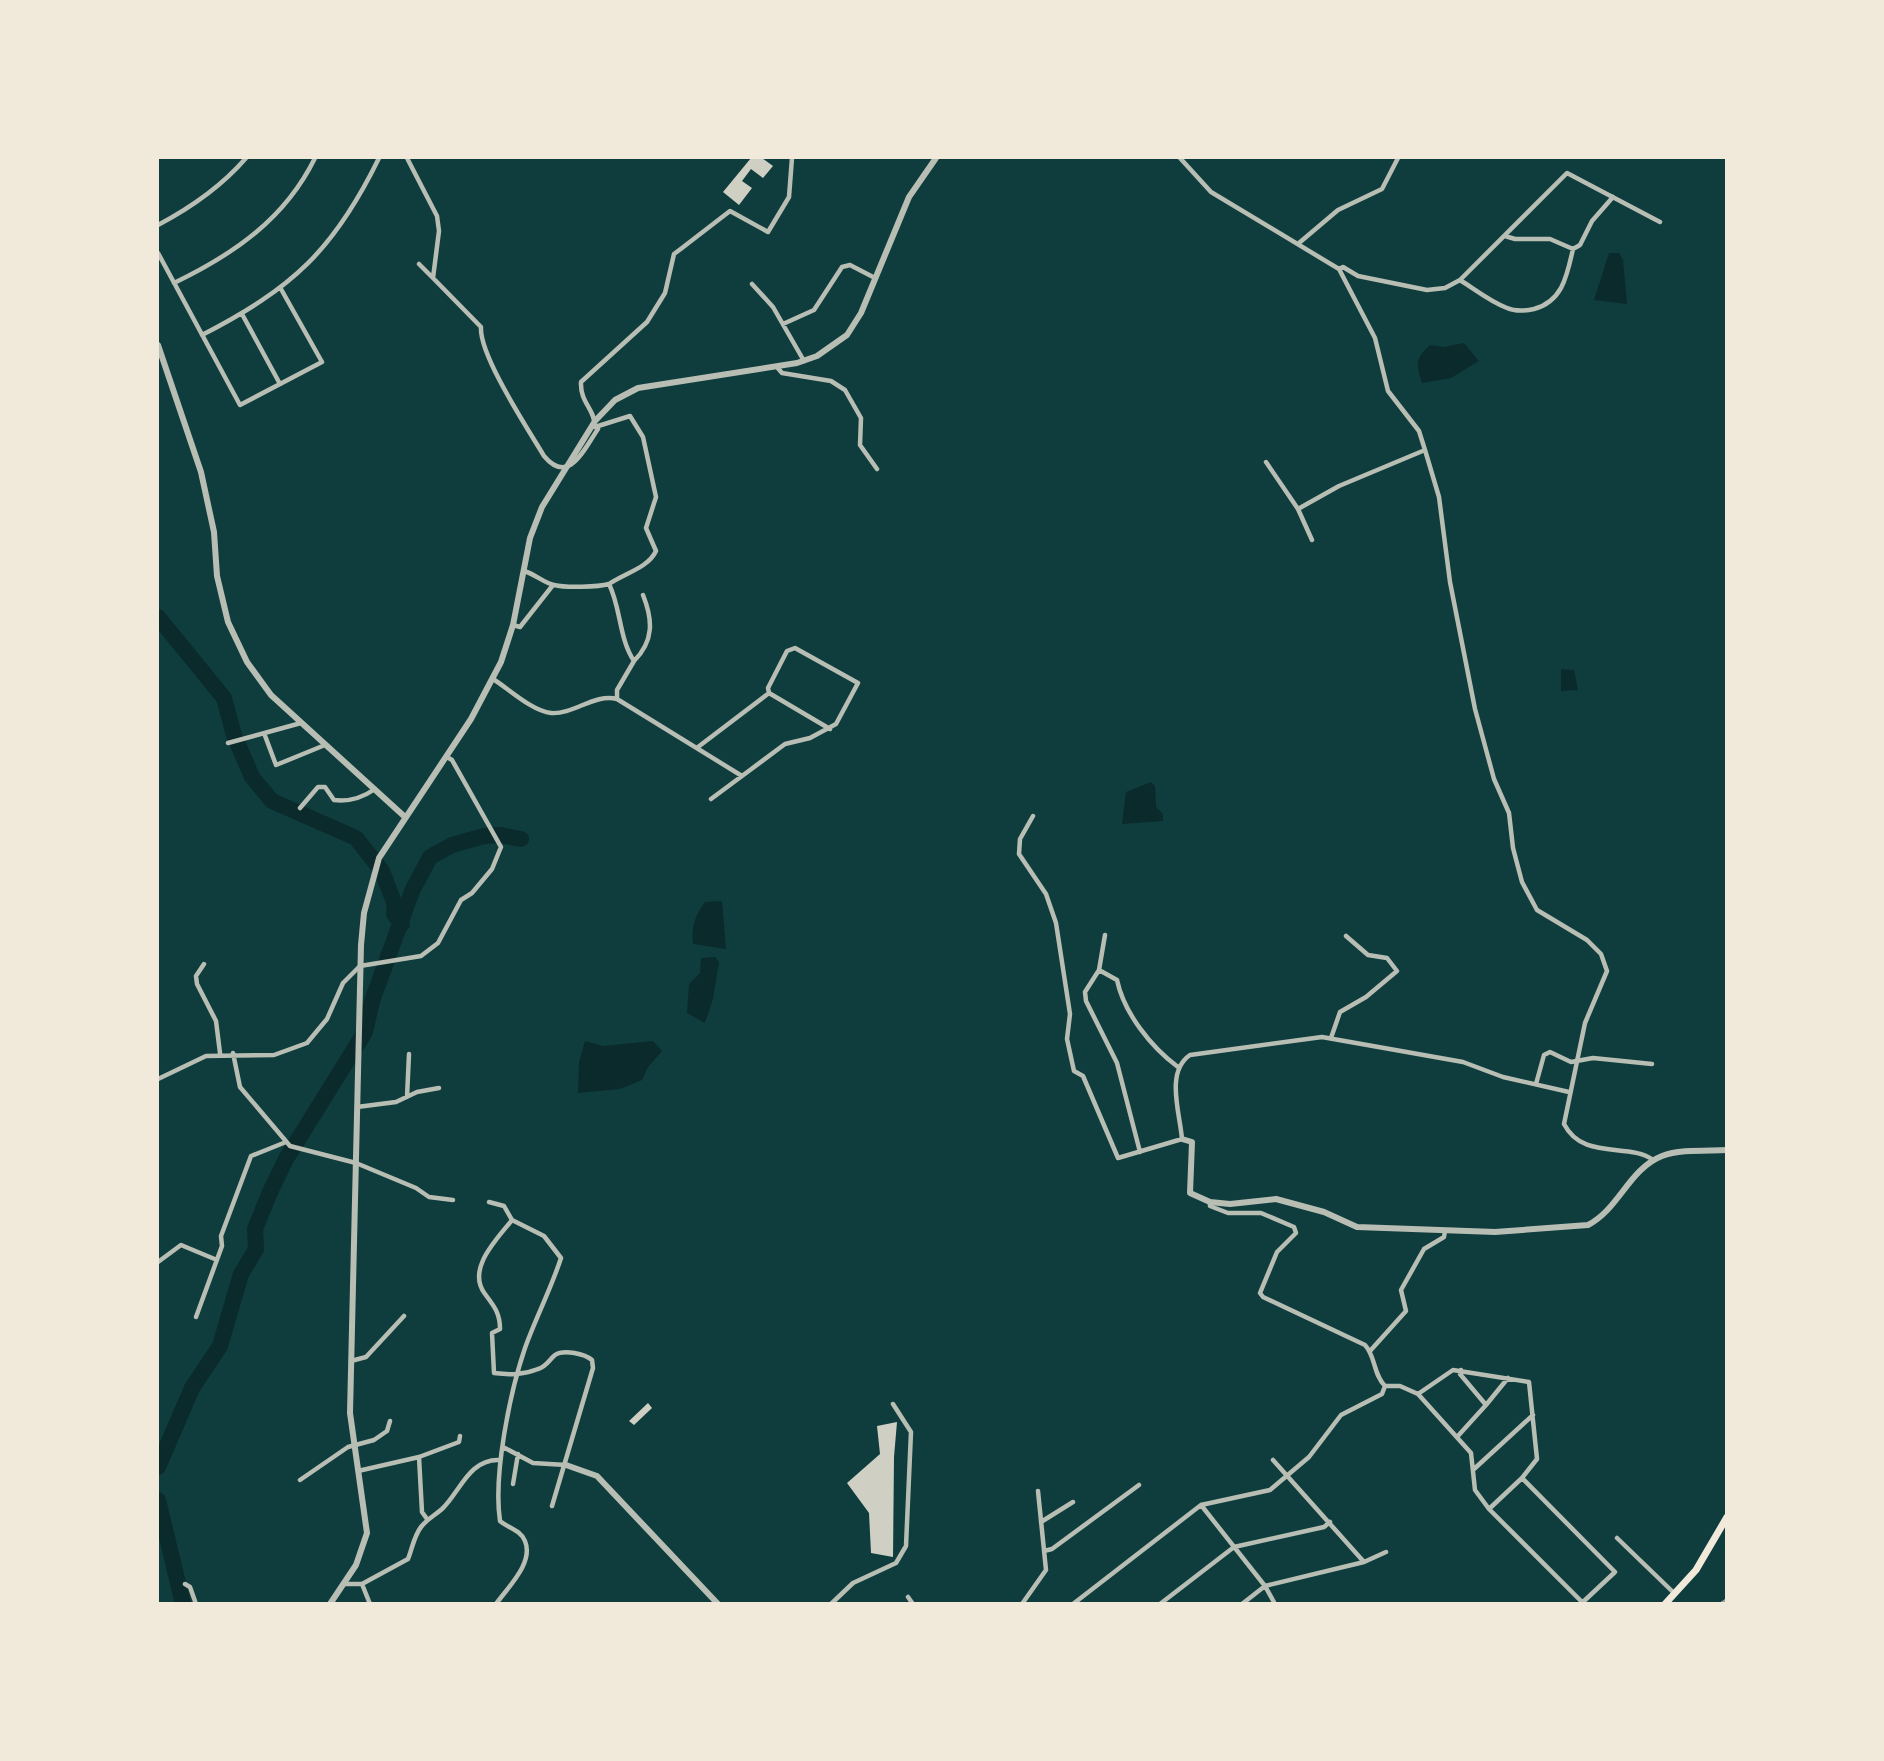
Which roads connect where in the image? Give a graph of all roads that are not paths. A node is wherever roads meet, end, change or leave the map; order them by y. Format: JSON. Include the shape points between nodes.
{"nodes":[{"id":1,"x":246,"y":158,"type":"edge"},
{"id":2,"x":315,"y":158,"type":"edge"},
{"id":3,"x":379,"y":158,"type":"edge"},
{"id":4,"x":407,"y":158,"type":"edge"},
{"id":5,"x":792,"y":158,"type":"edge"},
{"id":6,"x":936,"y":158,"type":"edge"},
{"id":7,"x":1180,"y":158,"type":"edge"},
{"id":8,"x":1398,"y":158,"type":"edge"},
{"id":9,"x":1613,"y":197,"type":"junction"},
{"id":10,"x":1660,"y":222,"type":"dead end"},
{"id":11,"x":158,"y":225,"type":"edge"},
{"id":12,"x":1505,"y":236,"type":"junction"},
{"id":13,"x":1299,"y":243,"type":"junction"},
{"id":14,"x":1573,"y":248,"type":"junction"},
{"id":15,"x":158,"y":253,"type":"edge"},
{"id":16,"x":419,"y":264,"type":"dead end"},
{"id":17,"x":1339,"y":269,"type":"junction"},
{"id":18,"x":433,"y":278,"type":"junction"},
{"id":19,"x":875,"y":278,"type":"junction"},
{"id":20,"x":1460,"y":280,"type":"junction"},
{"id":21,"x":174,"y":283,"type":"junction"},
{"id":22,"x":752,"y":284,"type":"dead end"},
{"id":23,"x":281,"y":289,"type":"junction"},
{"id":24,"x":242,"y":314,"type":"junction"},
{"id":25,"x":783,"y":324,"type":"junction"},
{"id":26,"x":202,"y":335,"type":"junction"},
{"id":27,"x":158,"y":345,"type":"edge"},
{"id":28,"x":804,"y":361,"type":"junction"},
{"id":29,"x":777,"y":367,"type":"junction"},
{"id":30,"x":281,"y":384,"type":"junction"},
{"id":31,"x":595,"y":421,"type":"junction"},
{"id":32,"x":598,"y":429,"type":"junction"},
{"id":33,"x":1425,"y":450,"type":"junction"},
{"id":34,"x":1266,"y":462,"type":"dead end"},
{"id":35,"x":563,"y":469,"type":"junction"},
{"id":36,"x":877,"y":470,"type":"dead end"},
{"id":37,"x":1298,"y":509,"type":"junction"},
{"id":38,"x":1312,"y":540,"type":"dead end"},
{"id":39,"x":524,"y":571,"type":"junction"},
{"id":40,"x":609,"y":584,"type":"junction"},
{"id":41,"x":553,"y":585,"type":"junction"},
{"id":42,"x":642,"y":595,"type":"dead end"},
{"id":43,"x":513,"y":625,"type":"junction"},
{"id":44,"x":634,"y":661,"type":"junction"},
{"id":45,"x":493,"y":679,"type":"junction"},
{"id":46,"x":769,"y":693,"type":"junction"},
{"id":47,"x":617,"y":699,"type":"junction"},
{"id":48,"x":302,"y":722,"type":"junction"},
{"id":49,"x":830,"y":729,"type":"junction"},
{"id":50,"x":264,"y":733,"type":"junction"},
{"id":51,"x":228,"y":743,"type":"dead end"},
{"id":52,"x":326,"y":744,"type":"junction"},
{"id":53,"x":698,"y":747,"type":"junction"},
{"id":54,"x":447,"y":757,"type":"junction"},
{"id":55,"x":742,"y":776,"type":"junction"},
{"id":56,"x":375,"y":789,"type":"junction"},
{"id":57,"x":710,"y":799,"type":"dead end"},
{"id":58,"x":300,"y":808,"type":"dead end"},
{"id":59,"x":1033,"y":816,"type":"dead end"},
{"id":60,"x":405,"y":817,"type":"junction"},
{"id":61,"x":1105,"y":935,"type":"dead end"},
{"id":62,"x":1346,"y":936,"type":"dead end"},
{"id":63,"x":205,"y":964,"type":"dead end"},
{"id":64,"x":360,"y":966,"type":"junction"},
{"id":65,"x":1099,"y":970,"type":"junction"},
{"id":66,"x":1331,"y":1038,"type":"junction"},
{"id":67,"x":220,"y":1053,"type":"junction"},
{"id":68,"x":233,"y":1053,"type":"junction"},
{"id":69,"x":409,"y":1054,"type":"dead end"},
{"id":70,"x":1576,"y":1061,"type":"junction"},
{"id":71,"x":1653,"y":1064,"type":"dead end"},
{"id":72,"x":1178,"y":1067,"type":"junction"},
{"id":73,"x":158,"y":1079,"type":"edge"},
{"id":74,"x":1536,"y":1085,"type":"junction"},
{"id":75,"x":439,"y":1088,"type":"dead end"},
{"id":76,"x":1569,"y":1092,"type":"junction"},
{"id":77,"x":408,"y":1097,"type":"junction"},
{"id":78,"x":357,"y":1107,"type":"junction"},
{"id":79,"x":1182,"y":1139,"type":"junction"},
{"id":80,"x":286,"y":1142,"type":"junction"},
{"id":81,"x":1727,"y":1150,"type":"edge"},
{"id":82,"x":1140,"y":1152,"type":"junction"},
{"id":83,"x":1653,"y":1160,"type":"junction"},
{"id":84,"x":356,"y":1163,"type":"junction"},
{"id":85,"x":453,"y":1200,"type":"dead end"},
{"id":86,"x":489,"y":1202,"type":"dead end"},
{"id":87,"x":1210,"y":1202,"type":"junction"},
{"id":88,"x":512,"y":1220,"type":"junction"},
{"id":89,"x":1445,"y":1230,"type":"junction"},
{"id":90,"x":218,"y":1260,"type":"junction"},
{"id":91,"x":158,"y":1262,"type":"edge"},
{"id":92,"x":404,"y":1316,"type":"dead end"},
{"id":93,"x":196,"y":1317,"type":"dead end"},
{"id":94,"x":1370,"y":1351,"type":"junction"},
{"id":95,"x":351,"y":1361,"type":"junction"},
{"id":96,"x":1461,"y":1370,"type":"junction"},
{"id":97,"x":518,"y":1374,"type":"junction"},
{"id":98,"x":1508,"y":1378,"type":"junction"},
{"id":99,"x":1385,"y":1386,"type":"junction"},
{"id":100,"x":1418,"y":1394,"type":"junction"},
{"id":101,"x":893,"y":1404,"type":"dead end"},
{"id":102,"x":1486,"y":1405,"type":"junction"},
{"id":103,"x":1533,"y":1415,"type":"junction"},
{"id":104,"x":390,"y":1421,"type":"dead end"},
{"id":105,"x":460,"y":1436,"type":"dead end"},
{"id":106,"x":1457,"y":1437,"type":"junction"},
{"id":107,"x":352,"y":1446,"type":"junction"},
{"id":108,"x":503,"y":1447,"type":"junction"},
{"id":109,"x":519,"y":1454,"type":"junction"},
{"id":110,"x":419,"y":1457,"type":"junction"},
{"id":111,"x":1273,"y":1460,"type":"dead end"},
{"id":112,"x":499,"y":1461,"type":"junction"},
{"id":113,"x":566,"y":1465,"type":"junction"},
{"id":114,"x":1473,"y":1470,"type":"junction"},
{"id":115,"x":357,"y":1471,"type":"junction"},
{"id":116,"x":1287,"y":1476,"type":"junction"},
{"id":117,"x":1521,"y":1478,"type":"junction"},
{"id":118,"x":300,"y":1480,"type":"dead end"},
{"id":119,"x":513,"y":1484,"type":"dead end"},
{"id":120,"x":1139,"y":1485,"type":"dead end"},
{"id":121,"x":1038,"y":1491,"type":"dead end"},
{"id":122,"x":1073,"y":1502,"type":"dead end"},
{"id":123,"x":1201,"y":1505,"type":"junction"},
{"id":124,"x":552,"y":1506,"type":"dead end"},
{"id":125,"x":1489,"y":1509,"type":"junction"},
{"id":126,"x":1727,"y":1517,"type":"edge"},
{"id":127,"x":427,"y":1519,"type":"junction"},
{"id":128,"x":1041,"y":1522,"type":"junction"},
{"id":129,"x":1330,"y":1522,"type":"junction"},
{"id":130,"x":1617,"y":1538,"type":"dead end"},
{"id":131,"x":1234,"y":1547,"type":"junction"},
{"id":132,"x":1044,"y":1551,"type":"junction"},
{"id":133,"x":1386,"y":1552,"type":"dead end"},
{"id":134,"x":1364,"y":1562,"type":"junction"},
{"id":135,"x":185,"y":1584,"type":"dead end"},
{"id":136,"x":342,"y":1584,"type":"junction"},
{"id":137,"x":362,"y":1584,"type":"junction"},
{"id":138,"x":1265,"y":1586,"type":"junction"},
{"id":139,"x":1675,"y":1594,"type":"junction"},
{"id":140,"x":908,"y":1597,"type":"dead end"},
{"id":141,"x":1583,"y":1603,"type":"edge"},
{"id":142,"x":196,"y":1604,"type":"edge"},
{"id":143,"x":330,"y":1604,"type":"edge"},
{"id":144,"x":370,"y":1604,"type":"edge"},
{"id":145,"x":496,"y":1604,"type":"edge"},
{"id":146,"x":718,"y":1604,"type":"edge"},
{"id":147,"x":831,"y":1604,"type":"edge"},
{"id":148,"x":913,"y":1604,"type":"edge"},
{"id":149,"x":1022,"y":1604,"type":"edge"},
{"id":150,"x":1073,"y":1604,"type":"edge"},
{"id":151,"x":1160,"y":1604,"type":"edge"},
{"id":152,"x":1242,"y":1604,"type":"edge"},
{"id":153,"x":1275,"y":1604,"type":"edge"},
{"id":154,"x":1665,"y":1604,"type":"edge"}],
"edges":[{"from":1,"to":11,"type":"street","via":[[222,184]]},
{"from":2,"to":21,"type":"street","via":[[286,204],[256,236]]},
{"from":3,"to":23,"type":"street","via":[[356,205],[326,246]]},
{"from":4,"to":18,"type":"street","via":[[437,215]]},
{"from":5,"to":31,"type":"street","via":[[789,197],[768,232],[730,211],[674,254],[665,293],[647,322],[581,382],[581,397]]},
{"from":6,"to":19,"type":"street","via":[[909,197]]},
{"from":7,"to":13,"type":"street","via":[[1211,192]]},
{"from":8,"to":13,"type":"street","via":[[1382,189],[1338,210]]},
{"from":9,"to":10,"type":"street"},
{"from":9,"to":12,"type":"street","via":[[1567,173]]},
{"from":9,"to":14,"type":"street","via":[[1592,221],[1580,245]]},
{"from":12,"to":14,"type":"street","via":[[1550,239]]},
{"from":12,"to":20,"type":"street"},
{"from":13,"to":17,"type":"street"},
{"from":14,"to":20,"type":"street","via":[[1563,286],[1555,297],[1534,309],[1510,310]]},
{"from":15,"to":21,"type":"street"},
{"from":16,"to":18,"type":"street"},
{"from":17,"to":20,"type":"street","via":[[1427,290]]},
{"from":17,"to":33,"type":"street","via":[[1375,338],[1388,391],[1419,431]]},
{"from":18,"to":35,"type":"street","via":[[481,327],[480,341],[508,397],[544,456]]},
{"from":19,"to":25,"type":"street","via":[[850,265],[842,267],[814,310]]},
{"from":19,"to":28,"type":"street","via":[[847,335]]},
{"from":21,"to":26,"type":"street"},
{"from":22,"to":25,"type":"street"},
{"from":23,"to":24,"type":"street"},
{"from":23,"to":30,"type":"street","via":[[321,362]]},
{"from":24,"to":26,"type":"street"},
{"from":24,"to":30,"type":"street"},
{"from":25,"to":28,"type":"street"},
{"from":26,"to":30,"type":"street","via":[[240,405]]},
{"from":27,"to":48,"type":"street","via":[[201,472],[228,622],[263,684]]},
{"from":28,"to":29,"type":"street"},
{"from":29,"to":31,"type":"street","via":[[638,388],[615,400]]},
{"from":29,"to":36,"type":"street","via":[[782,373],[831,381],[845,390],[861,418],[860,445]]},
{"from":31,"to":32,"type":"street"},
{"from":31,"to":35,"type":"street"},
{"from":32,"to":35,"type":"street","via":[[571,466]]},
{"from":32,"to":40,"type":"street","via":[[608,421],[630,416],[643,437],[656,497],[646,528],[656,551],[651,562]]},
{"from":33,"to":37,"type":"street","via":[[1339,486]]},
{"from":33,"to":70,"type":"street","via":[[1438,497],[1475,709],[1494,779],[1509,813],[1522,882],[1537,911],[1587,940],[1606,963]]},
{"from":34,"to":37,"type":"street"},
{"from":35,"to":39,"type":"street","via":[[542,507]]},
{"from":37,"to":38,"type":"street"},
{"from":39,"to":41,"type":"street"},
{"from":39,"to":43,"type":"street"},
{"from":40,"to":41,"type":"street","via":[[594,589],[580,584]]},
{"from":40,"to":44,"type":"street","via":[[627,651]]},
{"from":41,"to":43,"type":"street","via":[[520,627]]},
{"from":42,"to":44,"type":"street","via":[[652,625],[646,649]]},
{"from":43,"to":45,"type":"street"},
{"from":44,"to":47,"type":"street","via":[[617,690]]},
{"from":45,"to":47,"type":"street","via":[[543,711],[554,713]]},
{"from":45,"to":54,"type":"street"},
{"from":46,"to":49,"type":"street"},
{"from":46,"to":49,"type":"street","via":[[787,651],[794,648],[852,678],[858,684],[841,718]]},
{"from":46,"to":53,"type":"street"},
{"from":47,"to":53,"type":"street"},
{"from":48,"to":50,"type":"street"},
{"from":48,"to":52,"type":"street"},
{"from":49,"to":55,"type":"street","via":[[785,744]]},
{"from":50,"to":51,"type":"street"},
{"from":50,"to":52,"type":"street","via":[[276,765]]},
{"from":52,"to":56,"type":"street"},
{"from":53,"to":55,"type":"street"},
{"from":54,"to":60,"type":"street"},
{"from":54,"to":64,"type":"street","via":[[498,839],[498,859],[485,880],[461,900],[431,950],[408,960]]},
{"from":55,"to":57,"type":"street"},
{"from":56,"to":58,"type":"street","via":[[343,801],[334,800],[325,787],[318,787]]},
{"from":56,"to":60,"type":"street"},
{"from":59,"to":82,"type":"street","via":[[1020,839],[1019,854],[1046,894],[1056,923],[1074,1072],[1083,1076],[1118,1157]]},
{"from":60,"to":64,"type":"street","via":[[374,871],[364,913]]},
{"from":61,"to":65,"type":"street"},
{"from":62,"to":66,"type":"street","via":[[1368,955],[1387,958],[1397,971],[1340,1012]]},
{"from":63,"to":67,"type":"street","via":[[196,976],[197,984],[216,1021]]},
{"from":64,"to":68,"type":"street","via":[[344,983],[327,1019],[307,1043],[274,1055]]},
{"from":64,"to":78,"type":"street"},
{"from":65,"to":72,"type":"street","via":[[1117,980],[1139,1026]]},
{"from":65,"to":82,"type":"street","via":[[1085,992],[1086,1001],[1117,1063]]},
{"from":66,"to":72,"type":"street","via":[[1190,1055]]},
{"from":66,"to":74,"type":"street","via":[[1463,1062]]},
{"from":67,"to":68,"type":"street"},
{"from":67,"to":73,"type":"street"},
{"from":68,"to":80,"type":"street","via":[[240,1087]]},
{"from":69,"to":77,"type":"street"},
{"from":70,"to":71,"type":"street"},
{"from":70,"to":74,"type":"street","via":[[1549,1052],[1544,1055]]},
{"from":70,"to":76,"type":"street"},
{"from":72,"to":79,"type":"street"},
{"from":74,"to":76,"type":"street"},
{"from":75,"to":77,"type":"street"},
{"from":76,"to":83,"type":"street","via":[[1564,1124],[1569,1134],[1583,1143]]},
{"from":77,"to":78,"type":"street"},
{"from":78,"to":84,"type":"street"},
{"from":79,"to":82,"type":"street"},
{"from":79,"to":87,"type":"street","via":[[1192,1142],[1191,1193]]},
{"from":80,"to":84,"type":"street"},
{"from":80,"to":90,"type":"street","via":[[251,1156],[221,1236]]},
{"from":81,"to":83,"type":"street","via":[[1665,1154]]},
{"from":83,"to":89,"type":"street","via":[[1637,1172],[1601,1218],[1588,1225],[1495,1232]]},
{"from":84,"to":85,"type":"street","via":[[429,1197]]},
{"from":84,"to":95,"type":"street"},
{"from":86,"to":88,"type":"street","via":[[504,1206]]},
{"from":87,"to":89,"type":"street","via":[[1276,1199],[1357,1227]]},
{"from":87,"to":94,"type":"street","via":[[1228,1213],[1261,1213],[1294,1227],[1296,1233],[1277,1252],[1260,1293]]},
{"from":88,"to":97,"type":"street","via":[[544,1236],[561,1258]]},
{"from":88,"to":97,"type":"street","via":[[493,1243],[478,1278],[500,1319],[500,1329],[492,1333],[494,1373]]},
{"from":89,"to":94,"type":"street","via":[[1444,1237],[1424,1248],[1401,1290],[1406,1311]]},
{"from":90,"to":91,"type":"street","via":[[181,1244]]},
{"from":90,"to":93,"type":"street"},
{"from":92,"to":95,"type":"street","via":[[366,1357]]},
{"from":94,"to":99,"type":"street","via":[[1377,1378]]},
{"from":95,"to":107,"type":"street"},
{"from":96,"to":98,"type":"street"},
{"from":96,"to":100,"type":"street","via":[[1453,1370]]},
{"from":96,"to":102,"type":"street"},
{"from":97,"to":108,"type":"street"},
{"from":97,"to":113,"type":"street","via":[[541,1369],[556,1354],[592,1360]]},
{"from":98,"to":102,"type":"street"},
{"from":98,"to":103,"type":"street","via":[[1529,1382]]},
{"from":99,"to":100,"type":"street","via":[[1400,1386]]},
{"from":99,"to":116,"type":"street","via":[[1382,1394],[1341,1415],[1309,1457]]},
{"from":100,"to":106,"type":"street"},
{"from":101,"to":147,"type":"street","via":[[911,1432],[906,1546],[896,1563],[853,1583]]},
{"from":102,"to":106,"type":"street"},
{"from":103,"to":114,"type":"street"},
{"from":103,"to":117,"type":"street","via":[[1538,1459]]},
{"from":104,"to":107,"type":"street","via":[[387,1431],[374,1440]]},
{"from":105,"to":110,"type":"street","via":[[459,1442]]},
{"from":106,"to":114,"type":"street","via":[[1471,1453]]},
{"from":107,"to":115,"type":"street"},
{"from":107,"to":118,"type":"street"},
{"from":108,"to":109,"type":"street"},
{"from":108,"to":112,"type":"street"},
{"from":109,"to":113,"type":"street","via":[[533,1462]]},
{"from":109,"to":119,"type":"street"},
{"from":110,"to":115,"type":"street"},
{"from":110,"to":127,"type":"street","via":[[422,1512]]},
{"from":111,"to":116,"type":"street"},
{"from":112,"to":127,"type":"street","via":[[474,1469],[443,1508]]},
{"from":112,"to":145,"type":"street","via":[[496,1492],[500,1521],[525,1540],[527,1557]]},
{"from":113,"to":124,"type":"street"},
{"from":113,"to":146,"type":"street","via":[[597,1476]]},
{"from":114,"to":125,"type":"street","via":[[1475,1490]]},
{"from":115,"to":136,"type":"street","via":[[367,1533],[365,1546]]},
{"from":116,"to":123,"type":"street","via":[[1270,1490]]},
{"from":116,"to":129,"type":"street"},
{"from":117,"to":125,"type":"street"},
{"from":117,"to":141,"type":"street","via":[[1615,1572]]},
{"from":120,"to":132,"type":"street"},
{"from":121,"to":128,"type":"street"},
{"from":122,"to":128,"type":"street"},
{"from":123,"to":131,"type":"street"},
{"from":123,"to":150,"type":"street"},
{"from":125,"to":141,"type":"street"},
{"from":126,"to":139,"type":"main road","via":[[1696,1570]]},
{"from":127,"to":137,"type":"street","via":[[408,1559]]},
{"from":128,"to":132,"type":"street"},
{"from":129,"to":131,"type":"street"},
{"from":129,"to":134,"type":"street"},
{"from":130,"to":139,"type":"street"},
{"from":131,"to":138,"type":"street"},
{"from":131,"to":151,"type":"street"},
{"from":132,"to":149,"type":"street","via":[[1046,1570]]},
{"from":133,"to":134,"type":"street"},
{"from":134,"to":138,"type":"street"},
{"from":135,"to":142,"type":"street"},
{"from":136,"to":137,"type":"street"},
{"from":136,"to":143,"type":"street"},
{"from":137,"to":144,"type":"street"},
{"from":138,"to":152,"type":"street"},
{"from":138,"to":153,"type":"street"},
{"from":139,"to":154,"type":"main road"},
{"from":140,"to":148,"type":"street"}]}
